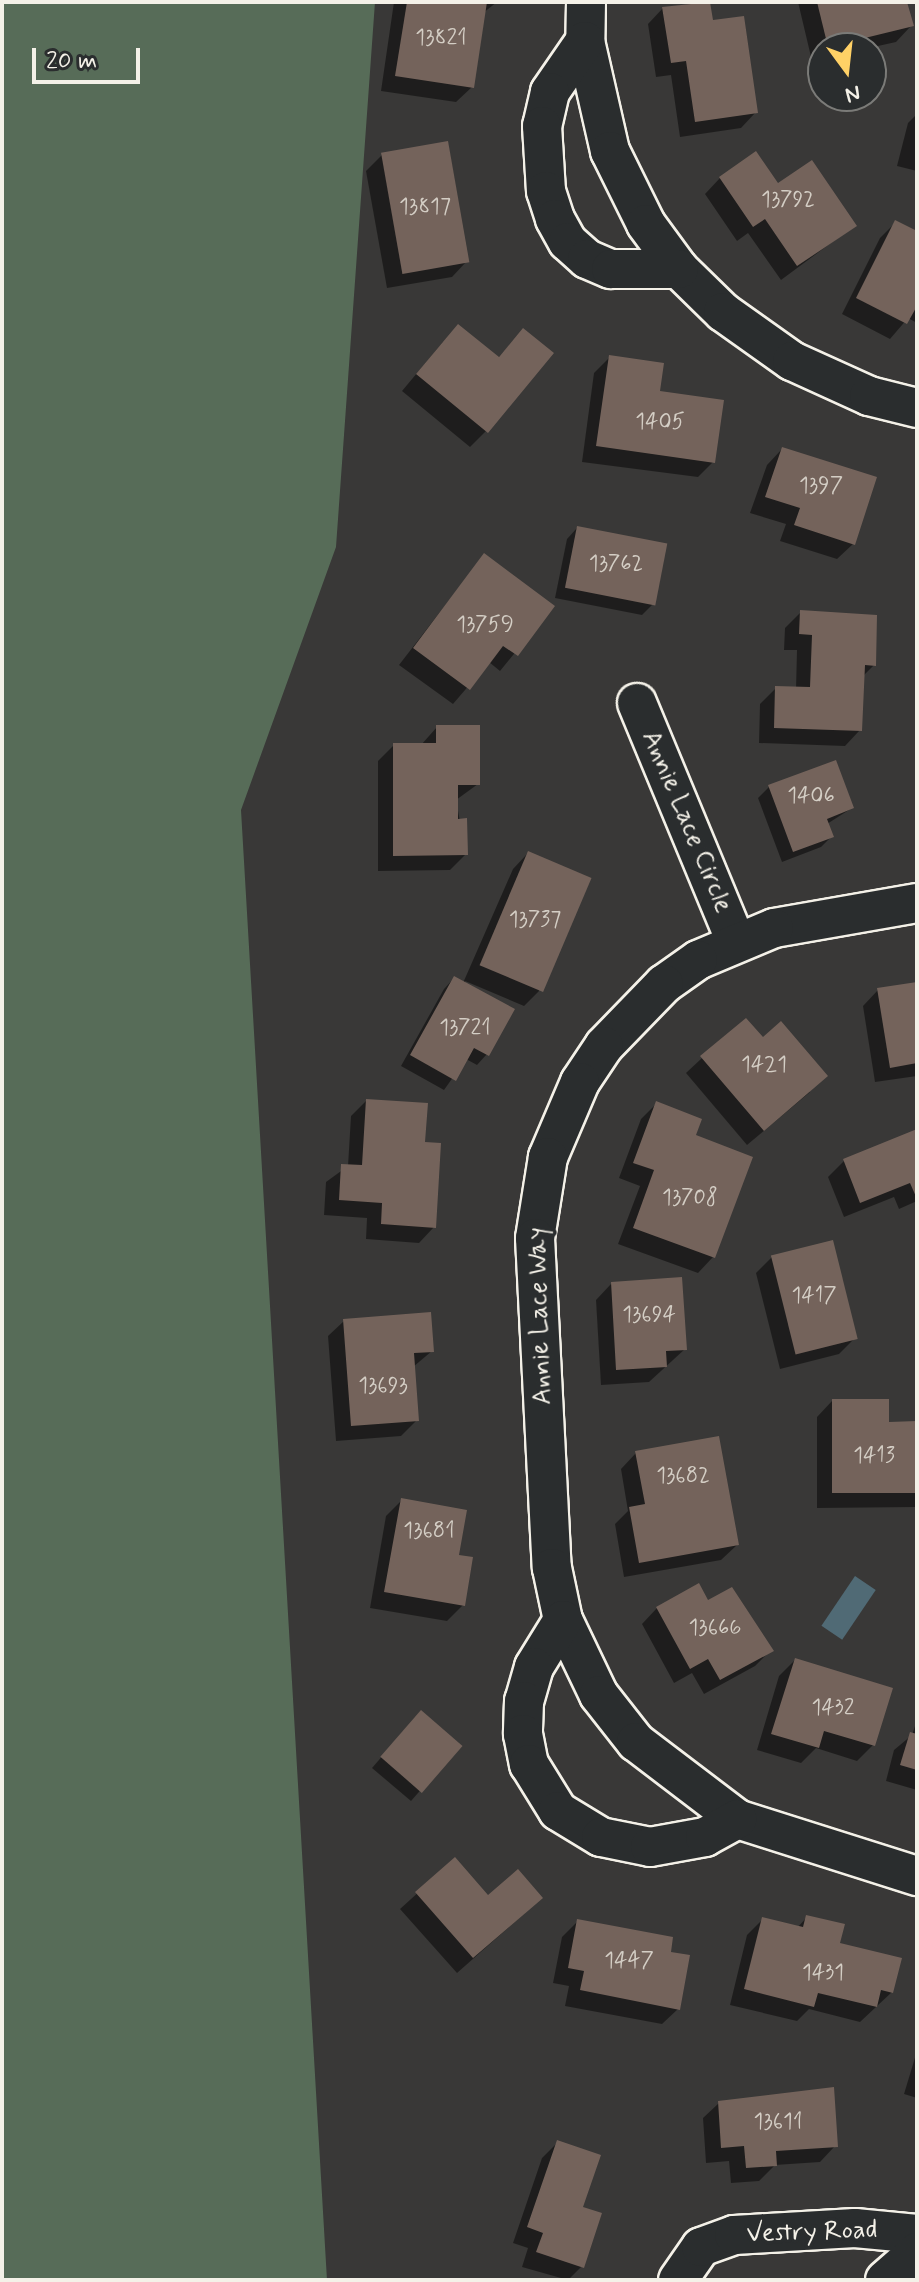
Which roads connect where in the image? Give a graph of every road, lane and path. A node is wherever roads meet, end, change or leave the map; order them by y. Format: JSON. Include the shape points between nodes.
{"nodes":[{"id":1,"x":586,"y":2,"type":"edge"},
{"id":2,"x":585,"y":41,"type":"junction"},
{"id":3,"x":679,"y":269,"type":"junction"},
{"id":4,"x":917,"y":408,"type":"edge"},
{"id":5,"x":637,"y":703,"type":"dead end"},
{"id":6,"x":917,"y":903,"type":"edge"},
{"id":7,"x":736,"y":942,"type":"junction"},
{"id":8,"x":563,"y":1620,"type":"junction"},
{"id":9,"x":737,"y":1819,"type":"junction"},
{"id":10,"x":917,"y":1876,"type":"edge"},
{"id":11,"x":917,"y":2234,"type":"edge"},
{"id":12,"x":917,"y":2252,"type":"edge"},
{"id":13,"x":678,"y":2280,"type":"edge"},
{"id":14,"x":885,"y":2280,"type":"edge"}],
"edges":[{"from":1,"to":2,"type":"street"},
{"from":2,"to":3,"type":"street","via":[[610,151],[646,224]]},
{"from":2,"to":3,"type":"street","via":[[550,92],[542,126],[546,191],[555,219],[568,242],[599,264],[635,272]]},
{"from":3,"to":4,"type":"street","via":[[723,312],[792,361],[869,396]]},
{"from":5,"to":7,"type":"street","name":"Annie Lace Circle"},
{"from":6,"to":7,"type":"street","name":"Annie Lace Way","via":[[811,920]]},
{"from":7,"to":8,"type":"street","name":"Annie Lace Way","via":[[664,984],[604,1046],[580,1082],[548,1157],[535,1251],[552,1568]]},
{"from":8,"to":9,"type":"street","name":"Annie Lace Way","via":[[599,1695],[626,1731],[667,1770]]},
{"from":8,"to":9,"type":"street","via":[[534,1667],[524,1701],[523,1734],[529,1764],[558,1811],[601,1837],[650,1847],[705,1837]]},
{"from":9,"to":10,"type":"street","name":"Annie Lace Way"},
{"from":11,"to":13,"type":"street","name":"Vestry Road","via":[[855,2228],[734,2235],[701,2247]]},
{"from":12,"to":14,"type":"street","name":"Vestry Road"}]}
